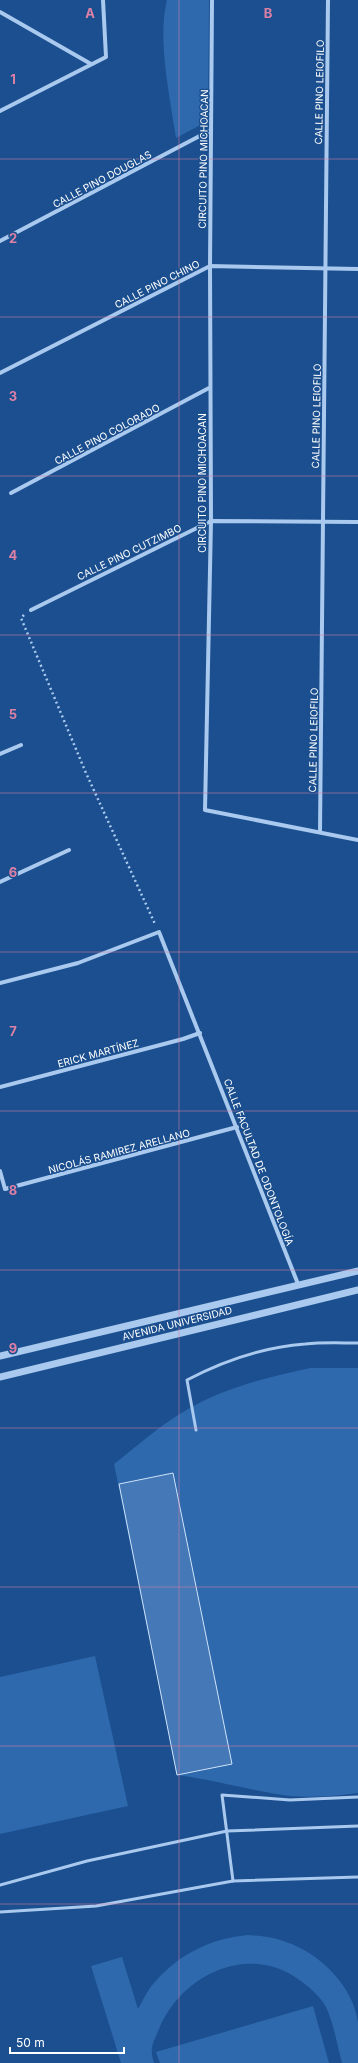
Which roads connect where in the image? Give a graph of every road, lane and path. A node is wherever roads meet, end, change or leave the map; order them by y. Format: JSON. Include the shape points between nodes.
{"nodes":[{"id":1,"x":103,"y":0,"type":"edge"},
{"id":2,"x":212,"y":0,"type":"edge"},
{"id":3,"x":328,"y":0,"type":"edge"},
{"id":4,"x":0,"y":12,"type":"edge"},
{"id":5,"x":92,"y":64,"type":"junction"},
{"id":6,"x":0,"y":111,"type":"edge"},
{"id":7,"x":211,"y":130,"type":"junction"},
{"id":8,"x":0,"y":241,"type":"edge"},
{"id":9,"x":210,"y":266,"type":"junction"},
{"id":10,"x":325,"y":268,"type":"junction"},
{"id":11,"x":358,"y":269,"type":"edge"},
{"id":12,"x":0,"y":373,"type":"edge"},
{"id":13,"x":209,"y":388,"type":"junction"},
{"id":14,"x":11,"y":493,"type":"dead end"},
{"id":15,"x":210,"y":521,"type":"junction"},
{"id":16,"x":323,"y":521,"type":"junction"},
{"id":17,"x":358,"y":522,"type":"edge"},
{"id":18,"x":31,"y":610,"type":"joint"},
{"id":19,"x":21,"y":745,"type":"dead end"},
{"id":20,"x":0,"y":754,"type":"edge"},
{"id":21,"x":320,"y":832,"type":"junction"},
{"id":22,"x":358,"y":840,"type":"edge"},
{"id":23,"x":69,"y":850,"type":"dead end"},
{"id":24,"x":0,"y":882,"type":"edge"},
{"id":25,"x":159,"y":932,"type":"junction"},
{"id":26,"x":0,"y":983,"type":"edge"},
{"id":27,"x":200,"y":1033,"type":"junction"},
{"id":28,"x":0,"y":1087,"type":"edge"},
{"id":29,"x":237,"y":1127,"type":"junction"},
{"id":30,"x":0,"y":1171,"type":"edge"},
{"id":31,"x":358,"y":1271,"type":"edge"},
{"id":32,"x":298,"y":1284,"type":"junction"},
{"id":33,"x":358,"y":1290,"type":"edge"},
{"id":34,"x":358,"y":1343,"type":"edge"},
{"id":35,"x":0,"y":1356,"type":"edge"},
{"id":36,"x":0,"y":1377,"type":"edge"},
{"id":37,"x":196,"y":1430,"type":"dead end"},
{"id":38,"x":358,"y":1797,"type":"edge"},
{"id":39,"x":358,"y":1826,"type":"edge"},
{"id":40,"x":227,"y":1831,"type":"junction"},
{"id":41,"x":358,"y":1877,"type":"edge"},
{"id":42,"x":233,"y":1880,"type":"junction"},
{"id":43,"x":0,"y":1885,"type":"edge"},
{"id":44,"x":0,"y":1912,"type":"edge"}],
"edges":[{"from":1,"to":5,"type":"street","via":[[106,57]]},
{"from":2,"to":7,"type":"street","name":"CIRCUITO PINO MICHOACAN"},
{"from":3,"to":10,"type":"street","name":"CALLE PINO LEIOFILO"},
{"from":4,"to":5,"type":"street"},
{"from":5,"to":6,"type":"street"},
{"from":7,"to":8,"type":"street","name":"CALLE PINO DOUGLAS"},
{"from":7,"to":9,"type":"street","name":"CIRCUITO PINO MICHOACAN"},
{"from":9,"to":10,"type":"street","name":"CALLE PINO CHINO"},
{"from":9,"to":12,"type":"street","name":"CALLE PINO CHINO"},
{"from":9,"to":13,"type":"street","name":"CIRCUITO PINO MICHOACAN"},
{"from":10,"to":11,"type":"street","name":"CALLE PINO CHINO"},
{"from":10,"to":16,"type":"street","name":"CALLE PINO LEIOFILO"},
{"from":13,"to":14,"type":"street","name":"CALLE PINO COLORADO"},
{"from":13,"to":15,"type":"street","name":"CIRCUITO PINO MICHOACAN"},
{"from":15,"to":16,"type":"street","name":"CALLE PINO CUTZIMBO"},
{"from":15,"to":18,"type":"street","name":"CALLE PINO CUTZIMBO"},
{"from":15,"to":21,"type":"street","name":"CIRCUITO PINO MICHOACAN","via":[[204,810]]},
{"from":16,"to":17,"type":"street","name":"CALLE PINO CUTZIMBO"},
{"from":16,"to":21,"type":"street","name":"CALLE PINO LEIOFILO"},
{"from":18,"to":25,"type":"path","via":[[21,618],[86,773]]},
{"from":19,"to":20,"type":"street"},
{"from":21,"to":22,"type":"street","name":"CIRCUITO PINO MICHOACAN"},
{"from":23,"to":24,"type":"street"},
{"from":25,"to":26,"type":"street","via":[[78,963]]},
{"from":25,"to":27,"type":"street","name":"CALLE FACULTAD DE ODONTOLOGÍA"},
{"from":27,"to":28,"type":"street","name":"ERICK MARTÍNEZ"},
{"from":27,"to":29,"type":"street","name":"CALLE FACULTAD DE ODONTOLOGÍA"},
{"from":29,"to":30,"type":"street","name":"NICOLÁS RAMIREZ ARELLANO","via":[[5,1189]]},
{"from":29,"to":32,"type":"street","name":"CALLE FACULTAD DE ODONTOLOGÍA"},
{"from":31,"to":32,"type":"street","name":"AVENIDA UNIVERSIDAD"},
{"from":32,"to":35,"type":"street","name":"AVENIDA UNIVERSIDAD"},
{"from":33,"to":36,"type":"street","name":"AVENIDA UNIVERSIDAD"},
{"from":34,"to":37,"type":"lane","via":[[305,1344],[260,1351],[187,1380]]},
{"from":38,"to":40,"type":"lane","via":[[290,1800],[222,1794]]},
{"from":39,"to":40,"type":"lane"},
{"from":40,"to":42,"type":"lane"},
{"from":40,"to":43,"type":"lane","via":[[87,1861]]},
{"from":41,"to":42,"type":"lane"},
{"from":42,"to":44,"type":"lane","via":[[96,1906]]}]}
